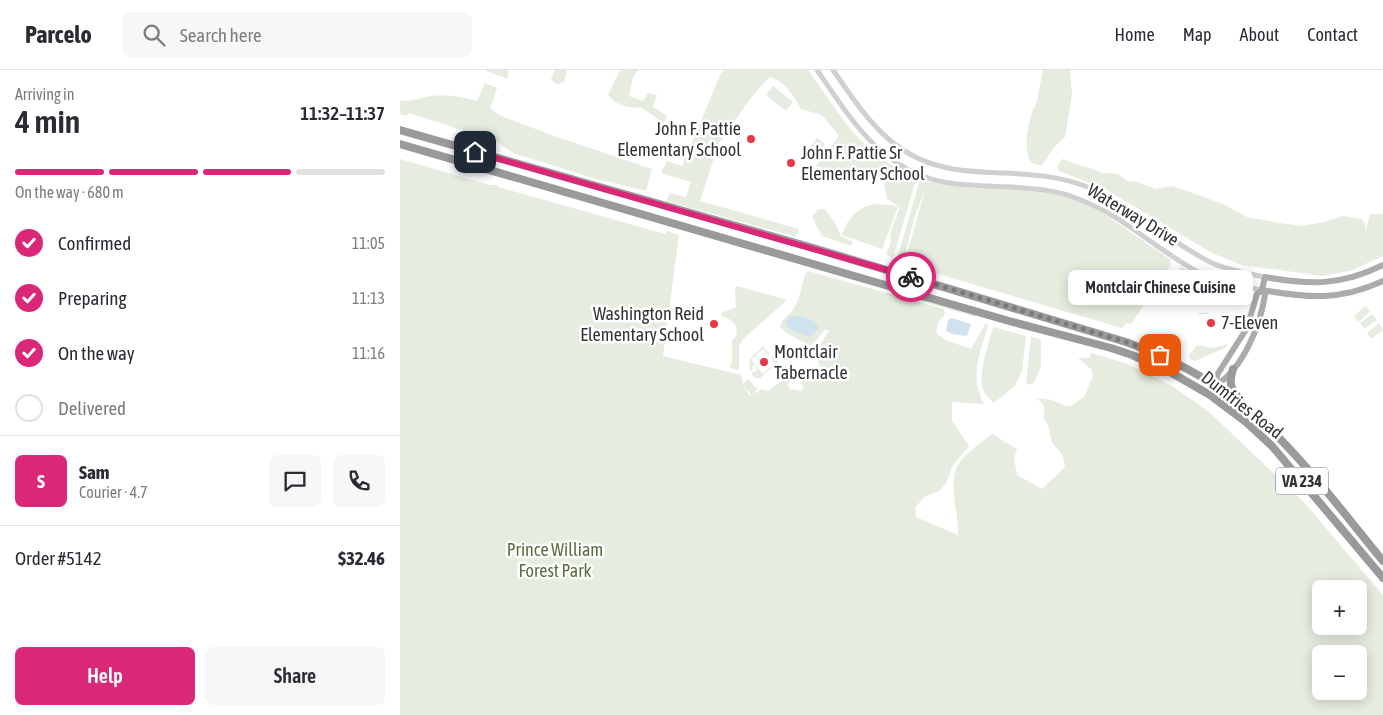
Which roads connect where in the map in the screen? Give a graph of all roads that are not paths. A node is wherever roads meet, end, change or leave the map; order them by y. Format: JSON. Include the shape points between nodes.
{"nodes":[{"id":1,"x":817,"y":70,"type":"edge"},
{"id":2,"x":833,"y":70,"type":"edge"},
{"id":3,"x":400,"y":130,"type":"edge"},
{"id":4,"x":400,"y":144,"type":"edge"},
{"id":5,"x":507,"y":161,"type":"junction"},
{"id":6,"x":503,"y":174,"type":"junction"},
{"id":7,"x":660,"y":205,"type":"junction"},
{"id":8,"x":657,"y":218,"type":"junction"},
{"id":9,"x":1383,"y":265,"type":"edge"},
{"id":10,"x":1264,"y":276,"type":"junction"},
{"id":11,"x":1383,"y":281,"type":"edge"},
{"id":12,"x":1262,"y":290,"type":"junction"},
{"id":13,"x":1233,"y":369,"type":"junction"},
{"id":14,"x":1216,"y":386,"type":"junction"},
{"id":15,"x":1210,"y":394,"type":"junction"},
{"id":16,"x":1248,"y":410,"type":"junction"},
{"id":17,"x":1359,"y":532,"type":"junction"},
{"id":18,"x":1350,"y":538,"type":"junction"},
{"id":19,"x":1383,"y":561,"type":"edge"},
{"id":20,"x":1383,"y":578,"type":"edge"}],
"edges":[{"from":1,"to":12,"type":"street","name":"Waterway Drive","via":[[868,140],[911,170],[955,184],[1067,194],[1102,210],[1199,272]]},
{"from":2,"to":10,"type":"street","name":"Waterway Drive","via":[[876,128],[915,157],[954,169],[1033,174],[1088,187],[1211,262]]},
{"from":3,"to":5,"type":"highway","name":"Dumfries Road","number":"VA 234"},
{"from":4,"to":6,"type":"highway","name":"Dumfries Road","number":"VA 234"},
{"from":5,"to":6,"type":"highway"},
{"from":5,"to":7,"type":"highway","name":"Dumfries Road","number":"VA 234"},
{"from":6,"to":8,"type":"highway","name":"Dumfries Road","number":"VA 234"},
{"from":7,"to":8,"type":"highway"},
{"from":7,"to":14,"type":"highway","name":"Dumfries Road","number":"VA 234","via":[[1126,342],[1165,357]]},
{"from":8,"to":15,"type":"highway","name":"Dumfries Road","number":"VA 234","via":[[1111,348],[1152,363]]},
{"from":9,"to":10,"type":"main road","name":"Waterway Drive","via":[[1350,279],[1327,283],[1302,283]]},
{"from":10,"to":12,"type":"main road"},
{"from":11,"to":12,"type":"main road","name":"Waterway Drive","via":[[1355,292],[1328,297]]},
{"from":12,"to":13,"type":"main road","via":[[1265,295],[1256,330]]},
{"from":12,"to":14,"type":"main road","via":[[1257,294],[1242,337],[1217,375]]},
{"from":13,"to":14,"type":"main road"},
{"from":13,"to":16,"type":"highway","via":[[1231,388]]},
{"from":14,"to":15,"type":"main road"},
{"from":14,"to":16,"type":"highway","name":"Dumfries Road","number":"VA 234"},
{"from":15,"to":18,"type":"highway","name":"Dumfries Road","number":"VA 234","via":[[1272,446]]},
{"from":16,"to":17,"type":"highway","name":"Dumfries Road","number":"VA 234","via":[[1290,449]]},
{"from":17,"to":18,"type":"highway"},
{"from":17,"to":19,"type":"highway","name":"Dumfries Road","number":"VA 234"},
{"from":18,"to":20,"type":"highway","name":"Dumfries Road","number":"VA 234"}]}
